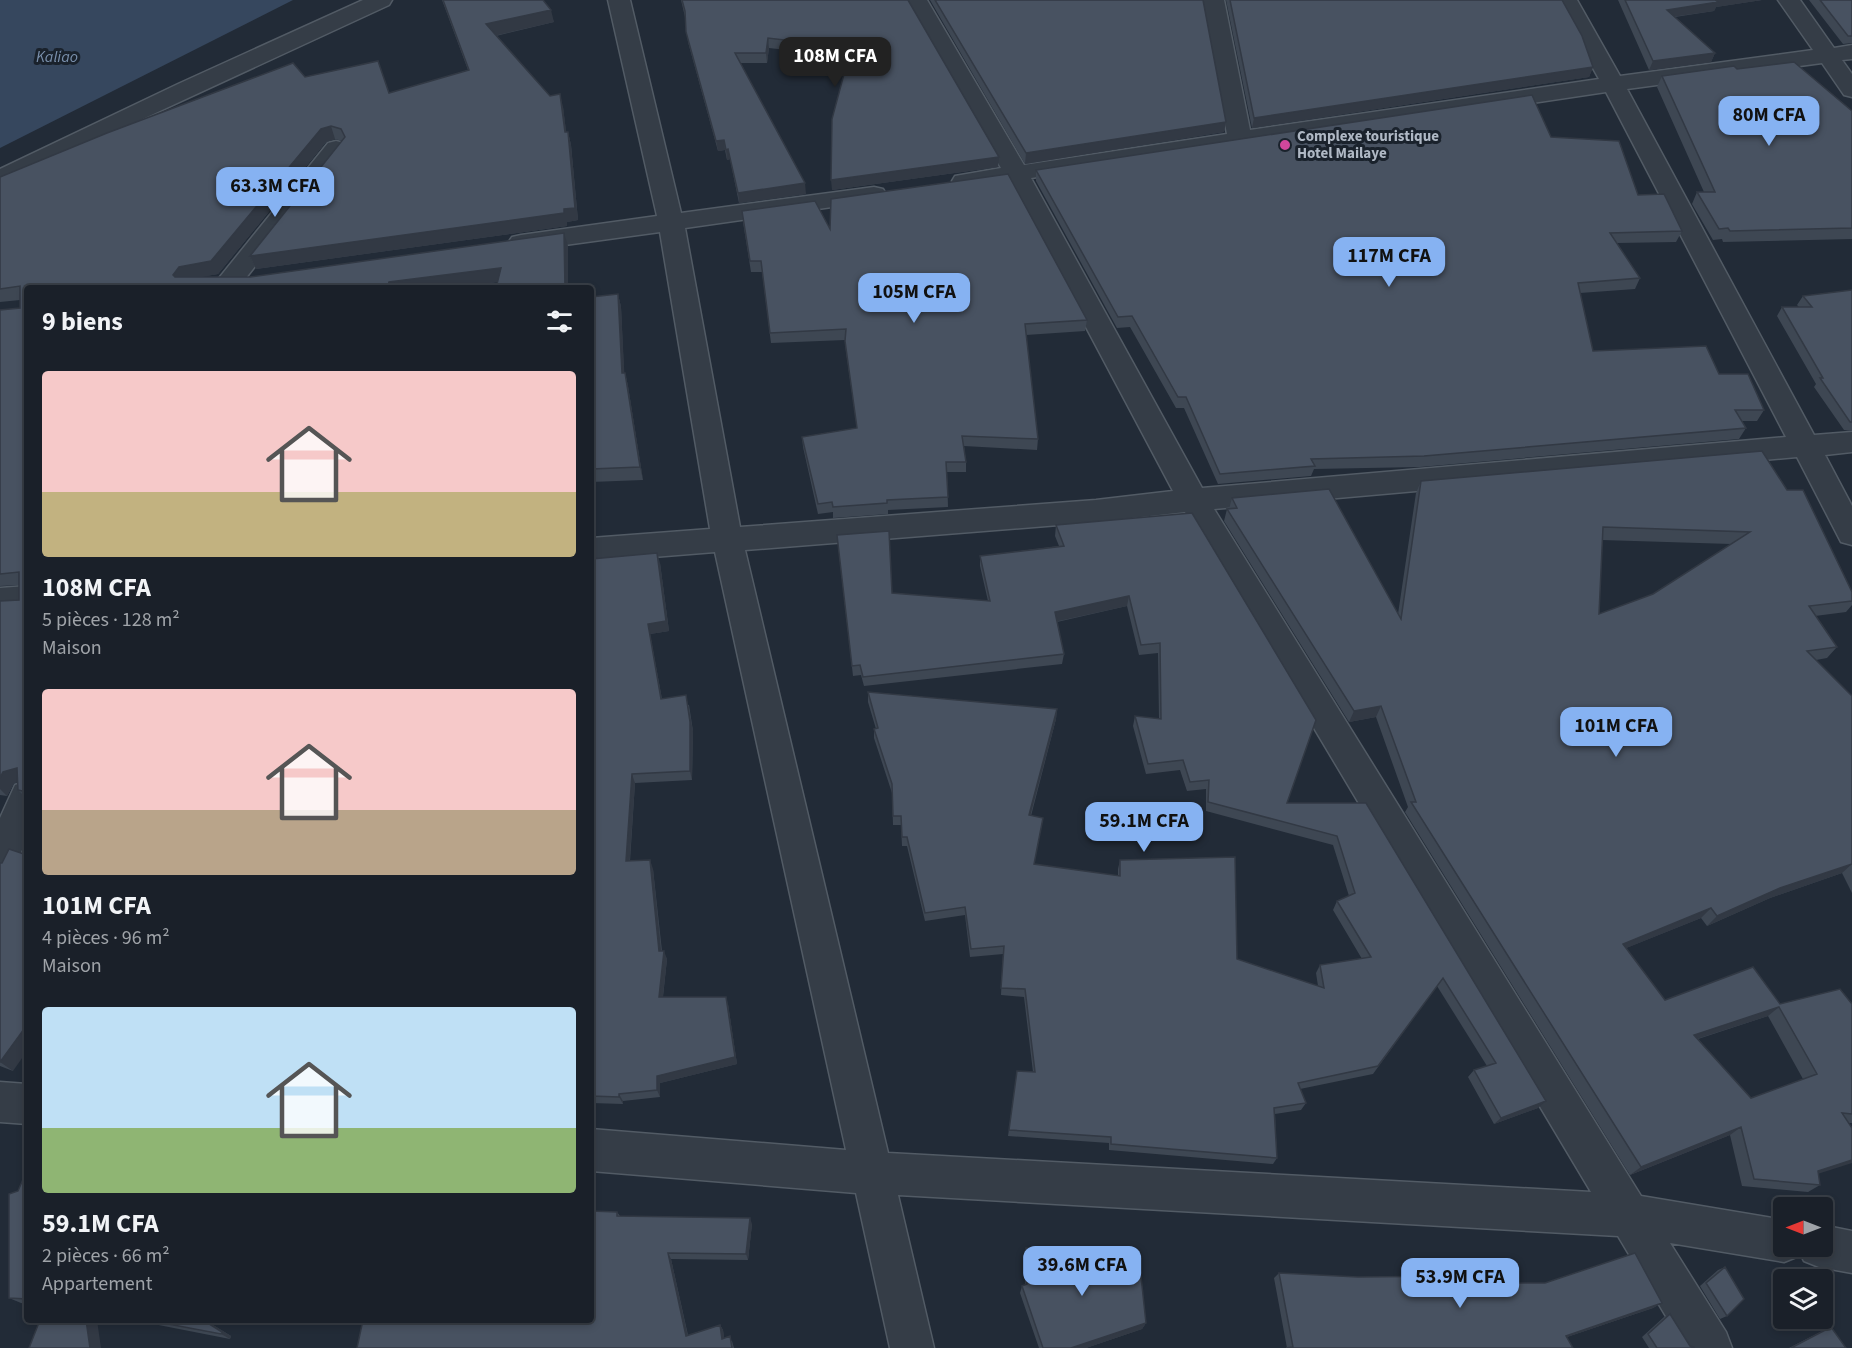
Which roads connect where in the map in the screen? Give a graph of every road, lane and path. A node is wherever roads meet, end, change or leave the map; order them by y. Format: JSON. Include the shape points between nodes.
{"nodes":[{"id":1,"x":381,"y":0,"type":"edge"},
{"id":2,"x":619,"y":0,"type":"edge"},
{"id":3,"x":916,"y":0,"type":"edge"},
{"id":4,"x":1213,"y":0,"type":"edge"},
{"id":5,"x":1566,"y":0,"type":"edge"},
{"id":6,"x":1788,"y":0,"type":"edge"},
{"id":7,"x":1852,"y":52,"type":"edge"},
{"id":8,"x":1827,"y":54,"type":"junction"},
{"id":9,"x":1613,"y":84,"type":"junction"},
{"id":10,"x":1852,"y":90,"type":"edge"},
{"id":11,"x":1240,"y":138,"type":"junction"},
{"id":12,"x":336,"y":148,"type":"edge"},
{"id":13,"x":1017,"y":174,"type":"junction"},
{"id":14,"x":0,"y":178,"type":"edge"},
{"id":15,"x":936,"y":185,"type":"edge"},
{"id":16,"x":902,"y":190,"type":"edge"},
{"id":17,"x":670,"y":222,"type":"junction"},
{"id":18,"x":495,"y":247,"type":"edge"},
{"id":19,"x":260,"y":279,"type":"edge"},
{"id":20,"x":219,"y":285,"type":"edge"},
{"id":21,"x":224,"y":285,"type":"edge"},
{"id":22,"x":1852,"y":442,"type":"edge"},
{"id":23,"x":1804,"y":445,"type":"junction"},
{"id":24,"x":1193,"y":500,"type":"junction"},
{"id":25,"x":1852,"y":534,"type":"edge"},
{"id":26,"x":727,"y":538,"type":"junction"},
{"id":27,"x":594,"y":550,"type":"edge"},
{"id":28,"x":24,"y":598,"type":"edge"},
{"id":29,"x":0,"y":600,"type":"edge"},
{"id":30,"x":24,"y":803,"type":"edge"},
{"id":31,"x":0,"y":860,"type":"edge"},
{"id":32,"x":0,"y":1102,"type":"edge"},
{"id":33,"x":24,"y":1104,"type":"edge"},
{"id":34,"x":594,"y":1150,"type":"edge"},
{"id":35,"x":871,"y":1173,"type":"junction"},
{"id":36,"x":1629,"y":1215,"type":"junction"},
{"id":37,"x":1773,"y":1239,"type":"edge"},
{"id":38,"x":1833,"y":1249,"type":"edge"},
{"id":39,"x":1852,"y":1252,"type":"edge"},
{"id":40,"x":912,"y":1348,"type":"edge"},
{"id":41,"x":1710,"y":1348,"type":"edge"}],
"edges":[{"from":1,"to":14,"type":"street"},
{"from":2,"to":17,"type":"street"},
{"from":3,"to":13,"type":"street"},
{"from":4,"to":11,"type":"street"},
{"from":5,"to":9,"type":"street"},
{"from":6,"to":8,"type":"street"},
{"from":7,"to":8,"type":"street"},
{"from":8,"to":9,"type":"street"},
{"from":8,"to":10,"type":"street"},
{"from":9,"to":11,"type":"street"},
{"from":9,"to":23,"type":"street"},
{"from":11,"to":13,"type":"street"},
{"from":12,"to":20,"type":"street"},
{"from":13,"to":15,"type":"street"},
{"from":13,"to":24,"type":"street"},
{"from":16,"to":17,"type":"street"},
{"from":17,"to":18,"type":"street"},
{"from":17,"to":26,"type":"street"},
{"from":19,"to":21,"type":"street"},
{"from":22,"to":23,"type":"street"},
{"from":23,"to":24,"type":"street"},
{"from":23,"to":25,"type":"street"},
{"from":24,"to":26,"type":"street","via":[[1096,511]]},
{"from":24,"to":36,"type":"street"},
{"from":26,"to":27,"type":"street"},
{"from":26,"to":35,"type":"street"},
{"from":28,"to":29,"type":"street"},
{"from":30,"to":31,"type":"street"},
{"from":32,"to":33,"type":"street"},
{"from":34,"to":35,"type":"street"},
{"from":35,"to":36,"type":"street"},
{"from":35,"to":40,"type":"street"},
{"from":36,"to":37,"type":"street"},
{"from":36,"to":41,"type":"street"},
{"from":38,"to":39,"type":"street"}]}
